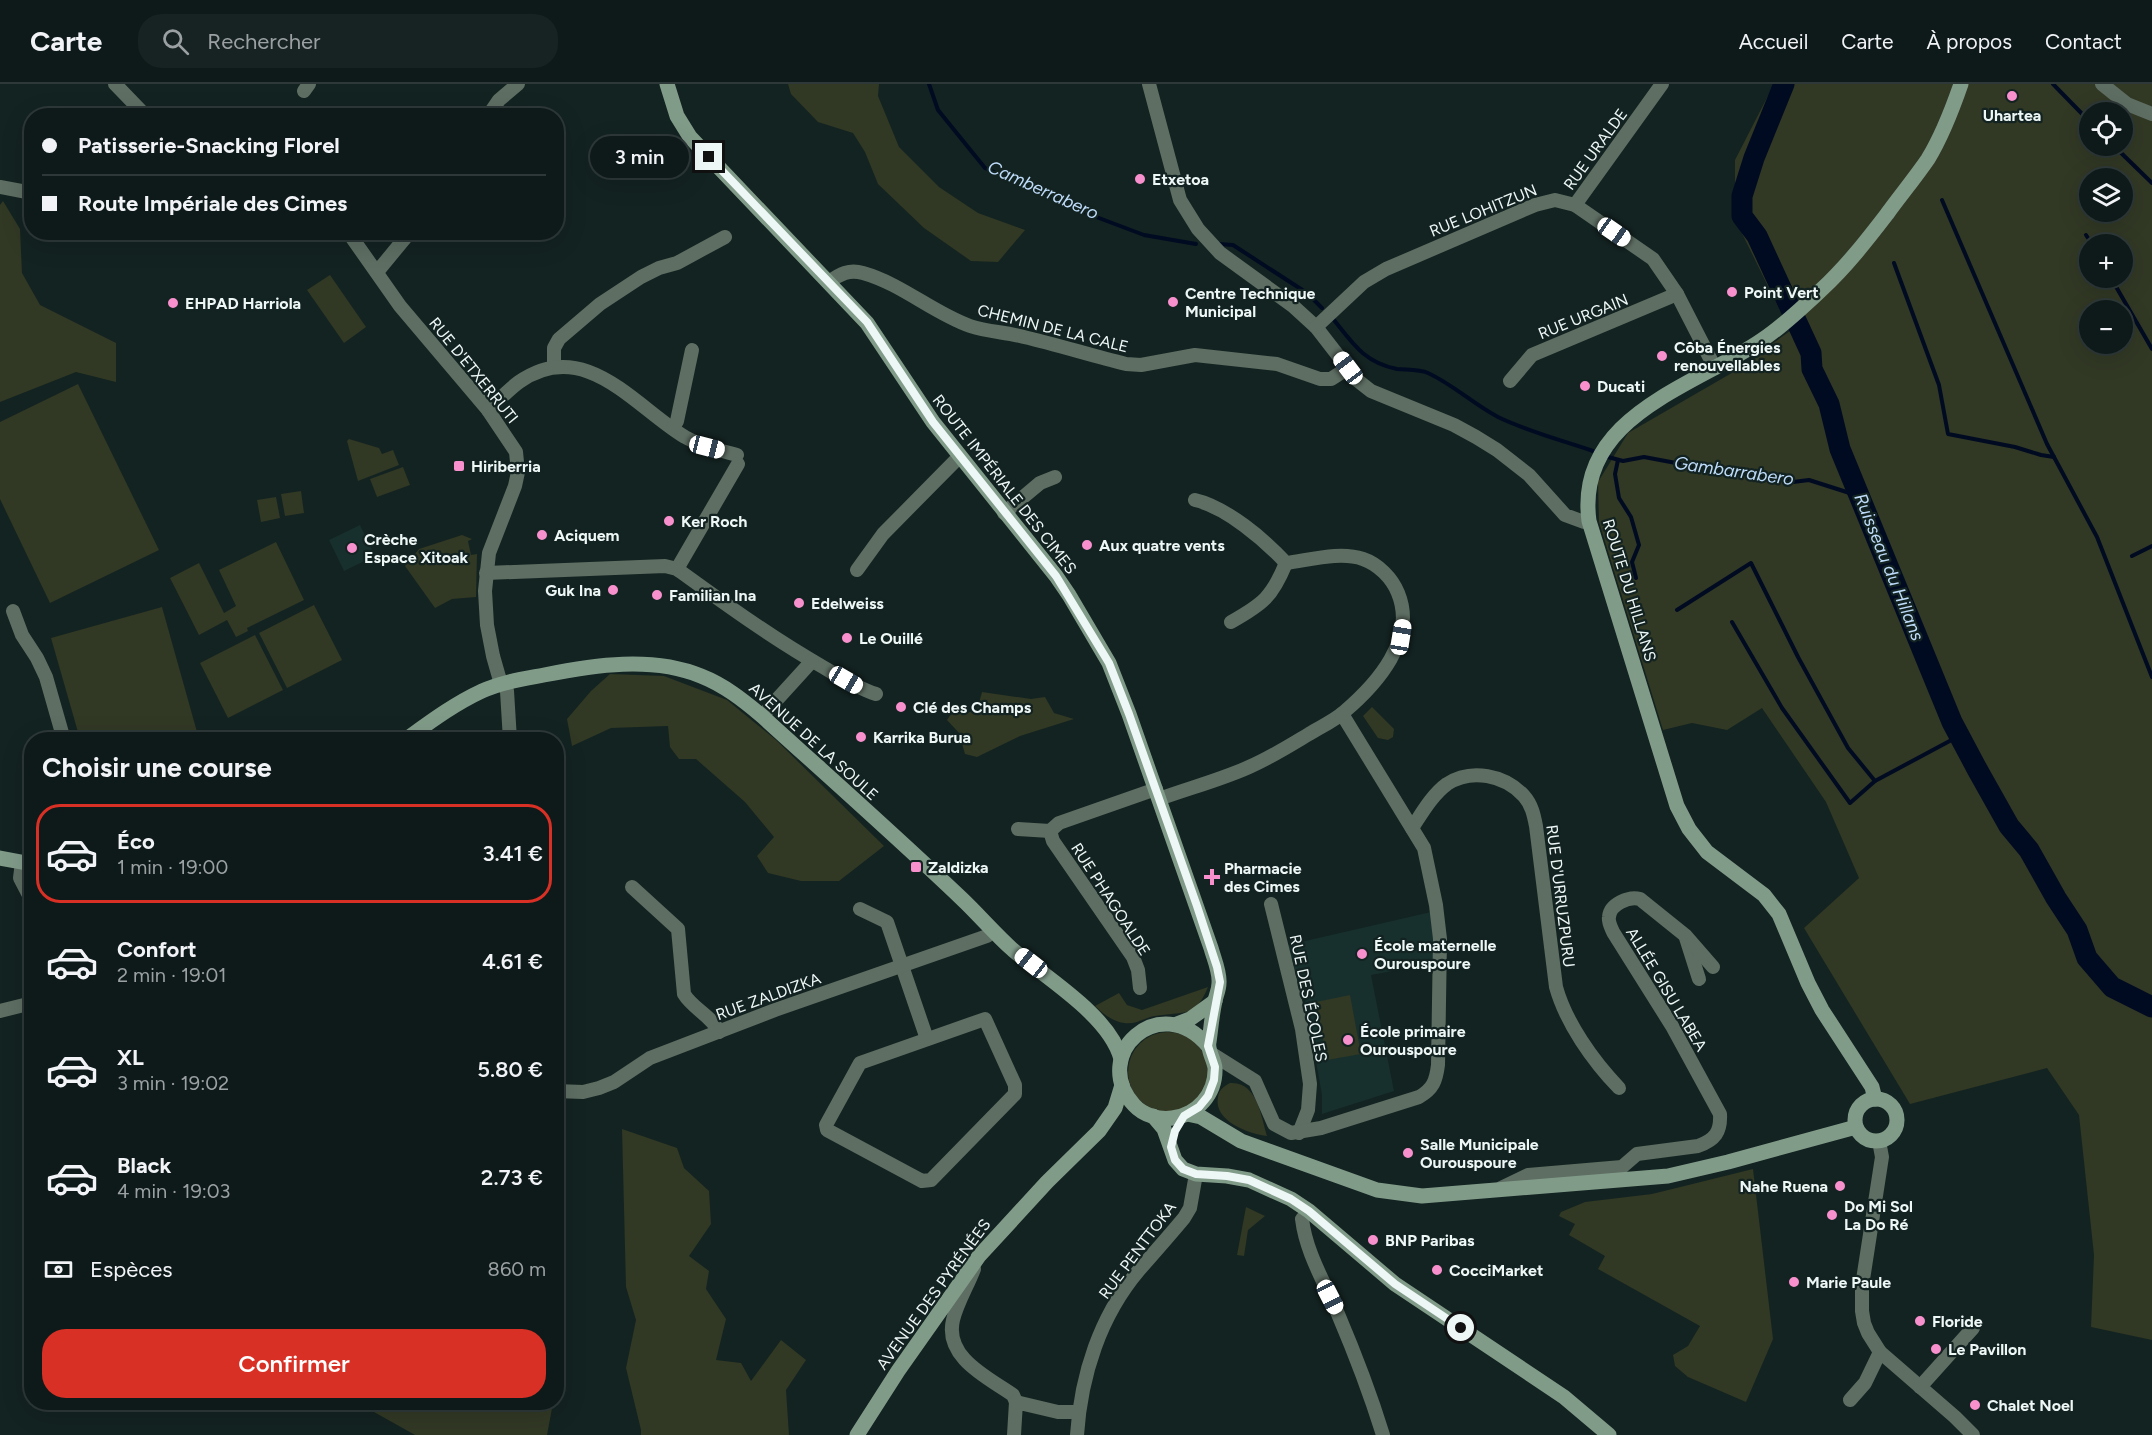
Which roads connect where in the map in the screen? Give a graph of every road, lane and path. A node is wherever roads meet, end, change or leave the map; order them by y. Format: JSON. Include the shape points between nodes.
{"nodes":[{"id":1,"x":115,"y":84,"type":"edge"},
{"id":2,"x":518,"y":84,"type":"edge"},
{"id":3,"x":667,"y":84,"type":"edge"},
{"id":4,"x":1149,"y":84,"type":"edge"},
{"id":5,"x":1662,"y":84,"type":"edge"},
{"id":6,"x":1961,"y":84,"type":"edge"},
{"id":7,"x":2102,"y":84,"type":"edge"},
{"id":8,"x":138,"y":108,"type":"edge"},
{"id":9,"x":494,"y":108,"type":"edge"},
{"id":10,"x":2152,"y":114,"type":"edge"},
{"id":11,"x":0,"y":187,"type":"edge"},
{"id":12,"x":24,"y":192,"type":"edge"},
{"id":13,"x":1575,"y":205,"type":"junction"},
{"id":14,"x":724,"y":237,"type":"dead end"},
{"id":15,"x":354,"y":240,"type":"edge"},
{"id":16,"x":403,"y":240,"type":"edge"},
{"id":17,"x":377,"y":272,"type":"junction"},
{"id":18,"x":829,"y":282,"type":"junction"},
{"id":19,"x":1677,"y":294,"type":"junction"},
{"id":20,"x":1316,"y":327,"type":"junction"},
{"id":21,"x":692,"y":350,"type":"dead end"},
{"id":22,"x":554,"y":368,"type":"junction"},
{"id":23,"x":1348,"y":368,"type":"junction"},
{"id":24,"x":1715,"y":368,"type":"junction"},
{"id":25,"x":1510,"y":381,"type":"dead end"},
{"id":26,"x":488,"y":410,"type":"junction"},
{"id":27,"x":673,"y":428,"type":"junction"},
{"id":28,"x":959,"y":457,"type":"junction"},
{"id":29,"x":1055,"y":477,"type":"dead end"},
{"id":30,"x":1195,"y":500,"type":"dead end"},
{"id":31,"x":1004,"y":513,"type":"junction"},
{"id":32,"x":1589,"y":521,"type":"junction"},
{"id":33,"x":1286,"y":563,"type":"junction"},
{"id":34,"x":677,"y":569,"type":"junction"},
{"id":35,"x":857,"y":570,"type":"dead end"},
{"id":36,"x":486,"y":573,"type":"junction"},
{"id":37,"x":13,"y":611,"type":"dead end"},
{"id":38,"x":1231,"y":622,"type":"dead end"},
{"id":39,"x":812,"y":661,"type":"junction"},
{"id":40,"x":503,"y":683,"type":"junction"},
{"id":41,"x":876,"y":694,"type":"dead end"},
{"id":42,"x":1342,"y":714,"type":"junction"},
{"id":43,"x":762,"y":716,"type":"junction"},
{"id":44,"x":62,"y":732,"type":"edge"},
{"id":45,"x":417,"y":732,"type":"edge"},
{"id":46,"x":510,"y":732,"type":"edge"},
{"id":47,"x":1157,"y":794,"type":"junction"},
{"id":48,"x":1018,"y":828,"type":"dead end"},
{"id":49,"x":1412,"y":828,"type":"junction"},
{"id":50,"x":1050,"y":831,"type":"junction"},
{"id":51,"x":0,"y":858,"type":"edge"},
{"id":52,"x":24,"y":862,"type":"edge"},
{"id":53,"x":24,"y":869,"type":"edge"},
{"id":54,"x":24,"y":886,"type":"edge"},
{"id":55,"x":632,"y":887,"type":"dead end"},
{"id":56,"x":1271,"y":904,"type":"dead end"},
{"id":57,"x":860,"y":909,"type":"dead end"},
{"id":58,"x":993,"y":930,"type":"junction"},
{"id":59,"x":1686,"y":936,"type":"junction"},
{"id":60,"x":902,"y":965,"type":"junction"},
{"id":61,"x":1713,"y":967,"type":"dead end"},
{"id":62,"x":1699,"y":979,"type":"dead end"},
{"id":63,"x":1140,"y":988,"type":"dead end"},
{"id":64,"x":1215,"y":1001,"type":"junction"},
{"id":65,"x":24,"y":1005,"type":"edge"},
{"id":66,"x":0,"y":1011,"type":"edge"},
{"id":67,"x":1177,"y":1024,"type":"junction"},
{"id":68,"x":1104,"y":1026,"type":"junction"},
{"id":69,"x":719,"y":1032,"type":"junction"},
{"id":70,"x":1139,"y":1033,"type":"junction"},
{"id":71,"x":927,"y":1039,"type":"junction"},
{"id":72,"x":1210,"y":1050,"type":"junction"},
{"id":73,"x":1121,"y":1059,"type":"junction"},
{"id":74,"x":1248,"y":1076,"type":"junction"},
{"id":75,"x":1214,"y":1080,"type":"junction"},
{"id":76,"x":1122,"y":1085,"type":"junction"},
{"id":77,"x":1619,"y":1088,"type":"dead end"},
{"id":78,"x":564,"y":1091,"type":"edge"},
{"id":79,"x":1874,"y":1093,"type":"junction"},
{"id":80,"x":1208,"y":1096,"type":"junction"},
{"id":81,"x":1137,"y":1108,"type":"junction"},
{"id":82,"x":1186,"y":1115,"type":"junction"},
{"id":83,"x":1153,"y":1116,"type":"junction"},
{"id":84,"x":1218,"y":1125,"type":"junction"},
{"id":85,"x":1856,"y":1127,"type":"junction"},
{"id":86,"x":1099,"y":1131,"type":"junction"},
{"id":87,"x":1299,"y":1133,"type":"junction"},
{"id":88,"x":1879,"y":1141,"type":"junction"},
{"id":89,"x":1171,"y":1147,"type":"junction"},
{"id":90,"x":1643,"y":1153,"type":"junction"},
{"id":91,"x":1196,"y":1174,"type":"junction"},
{"id":92,"x":1630,"y":1180,"type":"junction"},
{"id":93,"x":1496,"y":1190,"type":"junction"},
{"id":94,"x":1309,"y":1211,"type":"junction"},
{"id":95,"x":979,"y":1256,"type":"junction"},
{"id":96,"x":1973,"y":1328,"type":"dead end"},
{"id":97,"x":1880,"y":1352,"type":"junction"},
{"id":98,"x":1920,"y":1387,"type":"junction"},
{"id":99,"x":1850,"y":1400,"type":"dead end"},
{"id":100,"x":1016,"y":1402,"type":"junction"},
{"id":101,"x":1079,"y":1412,"type":"junction"},
{"id":102,"x":857,"y":1435,"type":"edge"},
{"id":103,"x":1014,"y":1435,"type":"edge"},
{"id":104,"x":1077,"y":1435,"type":"edge"},
{"id":105,"x":1383,"y":1435,"type":"edge"},
{"id":106,"x":1609,"y":1435,"type":"edge"},
{"id":107,"x":1973,"y":1435,"type":"edge"}],
"edges":[{"from":1,"to":8,"type":"street"},
{"from":2,"to":9,"type":"street"},
{"from":3,"to":18,"type":"street","name":"ROUTE IMPÉRIALE DES CIMES","via":[[677,116],[690,136]]},
{"from":4,"to":20,"type":"street","via":[[1180,200],[1198,230],[1220,253]]},
{"from":5,"to":13,"type":"street","name":"RUE URALDE"},
{"from":6,"to":24,"type":"street","name":"ROUTE DU HILLANS","via":[[1949,119],[1928,159],[1863,245],[1823,288],[1763,340]]},
{"from":7,"to":10,"type":"street","via":[[2127,104]]},
{"from":11,"to":12,"type":"street"},
{"from":13,"to":19,"type":"street","name":"RUE LOHITZUN","via":[[1653,260]]},
{"from":13,"to":20,"type":"street","name":"RUE LOHITZUN","via":[[1555,200],[1535,205],[1386,269],[1364,282]]},
{"from":14,"to":22,"type":"street","via":[[677,263],[641,277],[600,304],[560,339],[554,348]]},
{"from":15,"to":17,"type":"street","name":"RUE D'ETXERRUTI"},
{"from":16,"to":17,"type":"street"},
{"from":17,"to":26,"type":"street","name":"RUE D'ETXERRUTI","via":[[400,306]]},
{"from":18,"to":23,"type":"street","name":"CHEMIN DE LA CALE","via":[[841,273],[863,273],[968,325],[1126,364],[1195,355],[1277,364],[1320,379],[1332,379]]},
{"from":18,"to":28,"type":"street","name":"ROUTE IMPÉRIALE DES CIMES","via":[[867,322]]},
{"from":19,"to":24,"type":"street","name":"RUE LOHITZUN"},
{"from":19,"to":25,"type":"street","name":"RUE URGAIN","via":[[1532,355]]},
{"from":20,"to":23,"type":"street"},
{"from":21,"to":27,"type":"street"},
{"from":22,"to":26,"type":"street","via":[[519,382]]},
{"from":22,"to":27,"type":"street","via":[[587,371],[607,380]]},
{"from":23,"to":32,"type":"street","via":[[1371,391],[1454,425],[1490,446],[1528,476],[1564,515]]},
{"from":24,"to":32,"type":"street","name":"ROUTE DU HILLANS","via":[[1634,416],[1611,438],[1591,473],[1587,491]]},
{"from":26,"to":36,"type":"street","name":"RUE D'ETXERRUTI","via":[[516,452],[518,472],[489,553]]},
{"from":27,"to":34,"type":"street","via":[[738,460]]},
{"from":28,"to":31,"type":"street","name":"ROUTE IMPÉRIALE DES CIMES"},
{"from":28,"to":35,"type":"street","via":[[883,534]]},
{"from":29,"to":31,"type":"street","via":[[1040,483]]},
{"from":30,"to":33,"type":"street","via":[[1207,503],[1264,539]]},
{"from":31,"to":47,"type":"street","name":"ROUTE IMPÉRIALE DES CIMES","via":[[1056,576],[1096,639],[1113,673]]},
{"from":32,"to":79,"type":"street","name":"ROUTE DU HILLANS","via":[[1677,806],[1707,852],[1764,895],[1779,914],[1813,992]]},
{"from":33,"to":38,"type":"street","via":[[1277,585],[1259,606]]},
{"from":33,"to":42,"type":"street","name":"RUE PHAGOALDE","via":[[1335,556],[1362,559],[1389,578],[1400,597],[1401,637],[1388,664]]},
{"from":34,"to":36,"type":"street","via":[[665,566]]},
{"from":34,"to":39,"type":"street"},
{"from":36,"to":40,"type":"street","name":"RUE D'ETXERRUTI","via":[[487,625]]},
{"from":37,"to":44,"type":"street","via":[[46,677]]},
{"from":39,"to":41,"type":"street"},
{"from":39,"to":43,"type":"street"},
{"from":40,"to":43,"type":"street","name":"AVENUE DE LA SOULE","via":[[618,664],[674,667],[719,684]]},
{"from":40,"to":45,"type":"street","name":"AVENUE DE LA SOULE","via":[[457,704]]},
{"from":40,"to":46,"type":"street","name":"RUE D'ETXERRUTI"},
{"from":42,"to":47,"type":"street","name":"RUE PHAGOALDE","via":[[1248,768]]},
{"from":42,"to":49,"type":"street"},
{"from":43,"to":58,"type":"street","name":"AVENUE DE LA SOULE"},
{"from":47,"to":50,"type":"street","name":"RUE PHAGOALDE","via":[[1059,823]]},
{"from":47,"to":64,"type":"street","name":"ROUTE IMPÉRIALE DES CIMES","via":[[1217,967],[1220,982]]},
{"from":48,"to":50,"type":"street"},
{"from":49,"to":77,"type":"street","name":"RUE D'URRUZPURU","via":[[1438,792],[1462,777],[1481,775],[1499,779],[1524,796],[1536,826],[1560,1003],[1597,1066]]},
{"from":49,"to":87,"type":"street","via":[[1424,848],[1438,917],[1436,1079],[1432,1088],[1419,1097]]},
{"from":50,"to":63,"type":"street","name":"RUE PHAGOALDE","via":[[1133,957]]},
{"from":51,"to":52,"type":"street"},
{"from":53,"to":54,"type":"street","via":[[20,878]]},
{"from":55,"to":69,"type":"street","via":[[678,929],[684,994]]},
{"from":56,"to":87,"type":"street","name":"RUE DES ÉCOLES","via":[[1302,1029],[1310,1084],[1308,1110]]},
{"from":57,"to":60,"type":"street","via":[[887,922]]},
{"from":58,"to":60,"type":"street","name":"RUE ZALDIZKA","via":[[987,936]]},
{"from":58,"to":68,"type":"street","name":"AVENUE DE LA SOULE"},
{"from":59,"to":61,"type":"street","name":"ALLÉE GISU LABEA"},
{"from":59,"to":62,"type":"street"},
{"from":59,"to":90,"type":"street","name":"ALLÉE GISU LABEA","via":[[1640,899],[1632,897],[1611,910],[1608,920],[1720,1114],[1721,1125],[1707,1143]]},
{"from":60,"to":69,"type":"street","name":"RUE ZALDIZKA"},
{"from":60,"to":71,"type":"street"},
{"from":64,"to":67,"type":"street"},
{"from":64,"to":72,"type":"street","name":"ROUTE IMPÉRIALE DES CIMES"},
{"from":65,"to":66,"type":"street"},
{"from":67,"to":70,"type":"street","via":[[1150,1026]]},
{"from":67,"to":72,"type":"street","via":[[1200,1036]]},
{"from":68,"to":70,"type":"street","name":"AVENUE DE LA SOULE"},
{"from":68,"to":73,"type":"street","name":"AVENUE DE LA SOULE"},
{"from":69,"to":78,"type":"street","name":"RUE ZALDIZKA","via":[[650,1058],[599,1088]]},
{"from":70,"to":73,"type":"street"},
{"from":71,"to":71,"type":"street","via":[[860,1063],[826,1125],[827,1130],[922,1181],[931,1180],[1015,1094],[1015,1085],[985,1019]]},
{"from":72,"to":74,"type":"street"},
{"from":72,"to":75,"type":"street"},
{"from":73,"to":76,"type":"street"},
{"from":74,"to":75,"type":"street","via":[[1233,1074]]},
{"from":74,"to":87,"type":"street","via":[[1256,1081],[1274,1124]]},
{"from":75,"to":80,"type":"street"},
{"from":76,"to":81,"type":"street"},
{"from":76,"to":86,"type":"street","name":"AVENUE DES PYRÉNÉES","via":[[1115,1108]]},
{"from":79,"to":85,"type":"street","via":[[1856,1111]]},
{"from":79,"to":88,"type":"street","via":[[1890,1104],[1897,1117],[1893,1132]]},
{"from":80,"to":82,"type":"street"},
{"from":80,"to":84,"type":"street"},
{"from":81,"to":83,"type":"street"},
{"from":81,"to":86,"type":"street","name":"AVENUE DES PYRÉNÉES"},
{"from":82,"to":83,"type":"street"},
{"from":82,"to":84,"type":"street"},
{"from":82,"to":89,"type":"street","via":[[1175,1131]]},
{"from":83,"to":89,"type":"street"},
{"from":84,"to":93,"type":"street","via":[[1241,1141],[1377,1190],[1422,1196]]},
{"from":85,"to":88,"type":"street","via":[[1869,1140]]},
{"from":85,"to":92,"type":"street","via":[[1691,1171]]},
{"from":86,"to":95,"type":"street","name":"AVENUE DES PYRÉNÉES"},
{"from":88,"to":97,"type":"street","via":[[1882,1156],[1861,1299],[1864,1323]]},
{"from":89,"to":91,"type":"street","via":[[1183,1169]]},
{"from":90,"to":92,"type":"street"},
{"from":90,"to":93,"type":"street","name":"ALLÉE GISU LABEA","via":[[1622,1167],[1528,1175]]},
{"from":91,"to":94,"type":"street","via":[[1249,1180]]},
{"from":91,"to":101,"type":"street","name":"RUE PENTTOKA","via":[[1190,1208],[1184,1218],[1139,1270],[1103,1326],[1084,1382]]},
{"from":92,"to":93,"type":"street"},
{"from":94,"to":105,"type":"street","via":[[1302,1219],[1304,1231],[1365,1379]]},
{"from":94,"to":106,"type":"street","via":[[1395,1284],[1564,1397]]},
{"from":95,"to":100,"type":"street","via":[[953,1321],[954,1339],[964,1360],[1013,1395]]},
{"from":95,"to":102,"type":"street","name":"AVENUE DES PYRÉNÉES"},
{"from":96,"to":98,"type":"street"},
{"from":97,"to":98,"type":"street"},
{"from":97,"to":99,"type":"street"},
{"from":98,"to":107,"type":"street"},
{"from":100,"to":101,"type":"street","via":[[1058,1412]]},
{"from":100,"to":103,"type":"street"},
{"from":101,"to":104,"type":"street","name":"RUE PENTTOKA"}]}
